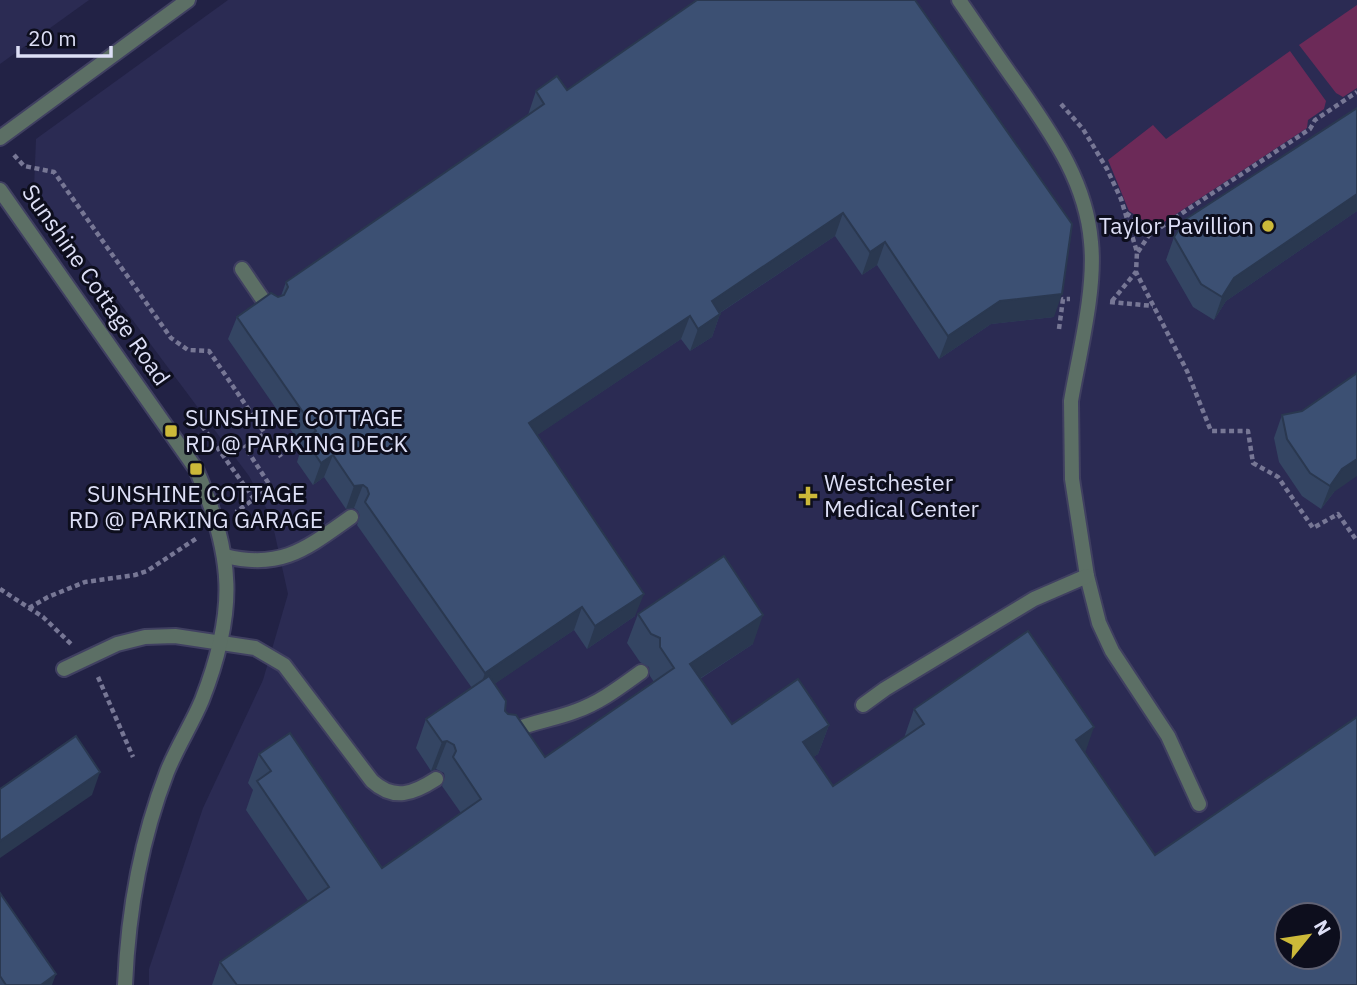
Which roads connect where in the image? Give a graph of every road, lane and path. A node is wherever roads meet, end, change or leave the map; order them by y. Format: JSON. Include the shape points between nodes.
{"nodes":[{"id":1,"x":188,"y":0,"type":"edge"},
{"id":2,"x":959,"y":0,"type":"edge"},
{"id":3,"x":1357,"y":92,"type":"edge"},
{"id":4,"x":1058,"y":101,"type":"dead end"},
{"id":5,"x":4,"y":144,"type":"edge"},
{"id":6,"x":0,"y":190,"type":"edge"},
{"id":7,"x":1125,"y":213,"type":"junction"},
{"id":8,"x":1154,"y":232,"type":"junction"},
{"id":9,"x":1137,"y":252,"type":"junction"},
{"id":10,"x":242,"y":269,"type":"dead end"},
{"id":11,"x":1136,"y":272,"type":"junction"},
{"id":12,"x":1111,"y":303,"type":"dead end"},
{"id":13,"x":271,"y":310,"type":"edge"},
{"id":14,"x":197,"y":419,"type":"dead end"},
{"id":15,"x":264,"y":434,"type":"junction"},
{"id":16,"x":281,"y":457,"type":"dead end"},
{"id":17,"x":254,"y":499,"type":"junction"},
{"id":18,"x":351,"y":517,"type":"dead end"},
{"id":19,"x":217,"y":524,"type":"junction"},
{"id":20,"x":1357,"y":541,"type":"edge"},
{"id":21,"x":225,"y":556,"type":"junction"},
{"id":22,"x":1087,"y":576,"type":"junction"},
{"id":23,"x":29,"y":608,"type":"dead end"},
{"id":24,"x":221,"y":642,"type":"junction"},
{"id":25,"x":64,"y":668,"type":"dead end"},
{"id":26,"x":641,"y":672,"type":"dead end"},
{"id":27,"x":863,"y":705,"type":"dead end"},
{"id":28,"x":503,"y":735,"type":"edge"},
{"id":29,"x":436,"y":779,"type":"dead end"},
{"id":30,"x":1199,"y":804,"type":"dead end"},
{"id":31,"x":125,"y":985,"type":"edge"}],
"edges":[{"from":1,"to":5,"type":"street"},
{"from":2,"to":22,"type":"street","via":[[1059,146],[1084,202],[1091,261],[1070,417],[1072,480]]},
{"from":3,"to":8,"type":"path","via":[[1315,120],[1310,129]]},
{"from":4,"to":7,"type":"path","via":[[1101,159]]},
{"from":5,"to":15,"type":"path","via":[[24,166],[54,172],[170,338],[188,350],[209,351]]},
{"from":6,"to":19,"type":"street","name":"Sunshine Cottage Road","via":[[189,459]]},
{"from":7,"to":8,"type":"path"},
{"from":7,"to":9,"type":"path"},
{"from":8,"to":9,"type":"path"},
{"from":9,"to":11,"type":"path"},
{"from":10,"to":13,"type":"street"},
{"from":11,"to":12,"type":"path"},
{"from":11,"to":20,"type":"path","via":[[1187,371],[1211,431],[1248,432],[1254,463],[1278,477],[1313,528],[1338,514]]},
{"from":14,"to":17,"type":"path"},
{"from":15,"to":16,"type":"path"},
{"from":15,"to":17,"type":"path","via":[[245,447],[271,486]]},
{"from":17,"to":19,"type":"path"},
{"from":18,"to":21,"type":"street","via":[[296,554],[260,561]]},
{"from":19,"to":21,"type":"street","name":"Sunshine Cottage Road"},
{"from":19,"to":23,"type":"path","via":[[148,571],[85,582]]},
{"from":21,"to":24,"type":"street","name":"Sunshine Cottage Road","via":[[228,586]]},
{"from":22,"to":27,"type":"street","via":[[1034,599]]},
{"from":22,"to":30,"type":"street","via":[[1098,623],[1168,736]]},
{"from":24,"to":25,"type":"street","via":[[145,637]]},
{"from":24,"to":29,"type":"street","via":[[255,648],[284,665],[384,792],[400,794]]},
{"from":24,"to":31,"type":"street","name":"Sunshine Cottage Road","via":[[201,701],[167,771],[146,837]]},
{"from":26,"to":28,"type":"street","via":[[600,701]]}]}
